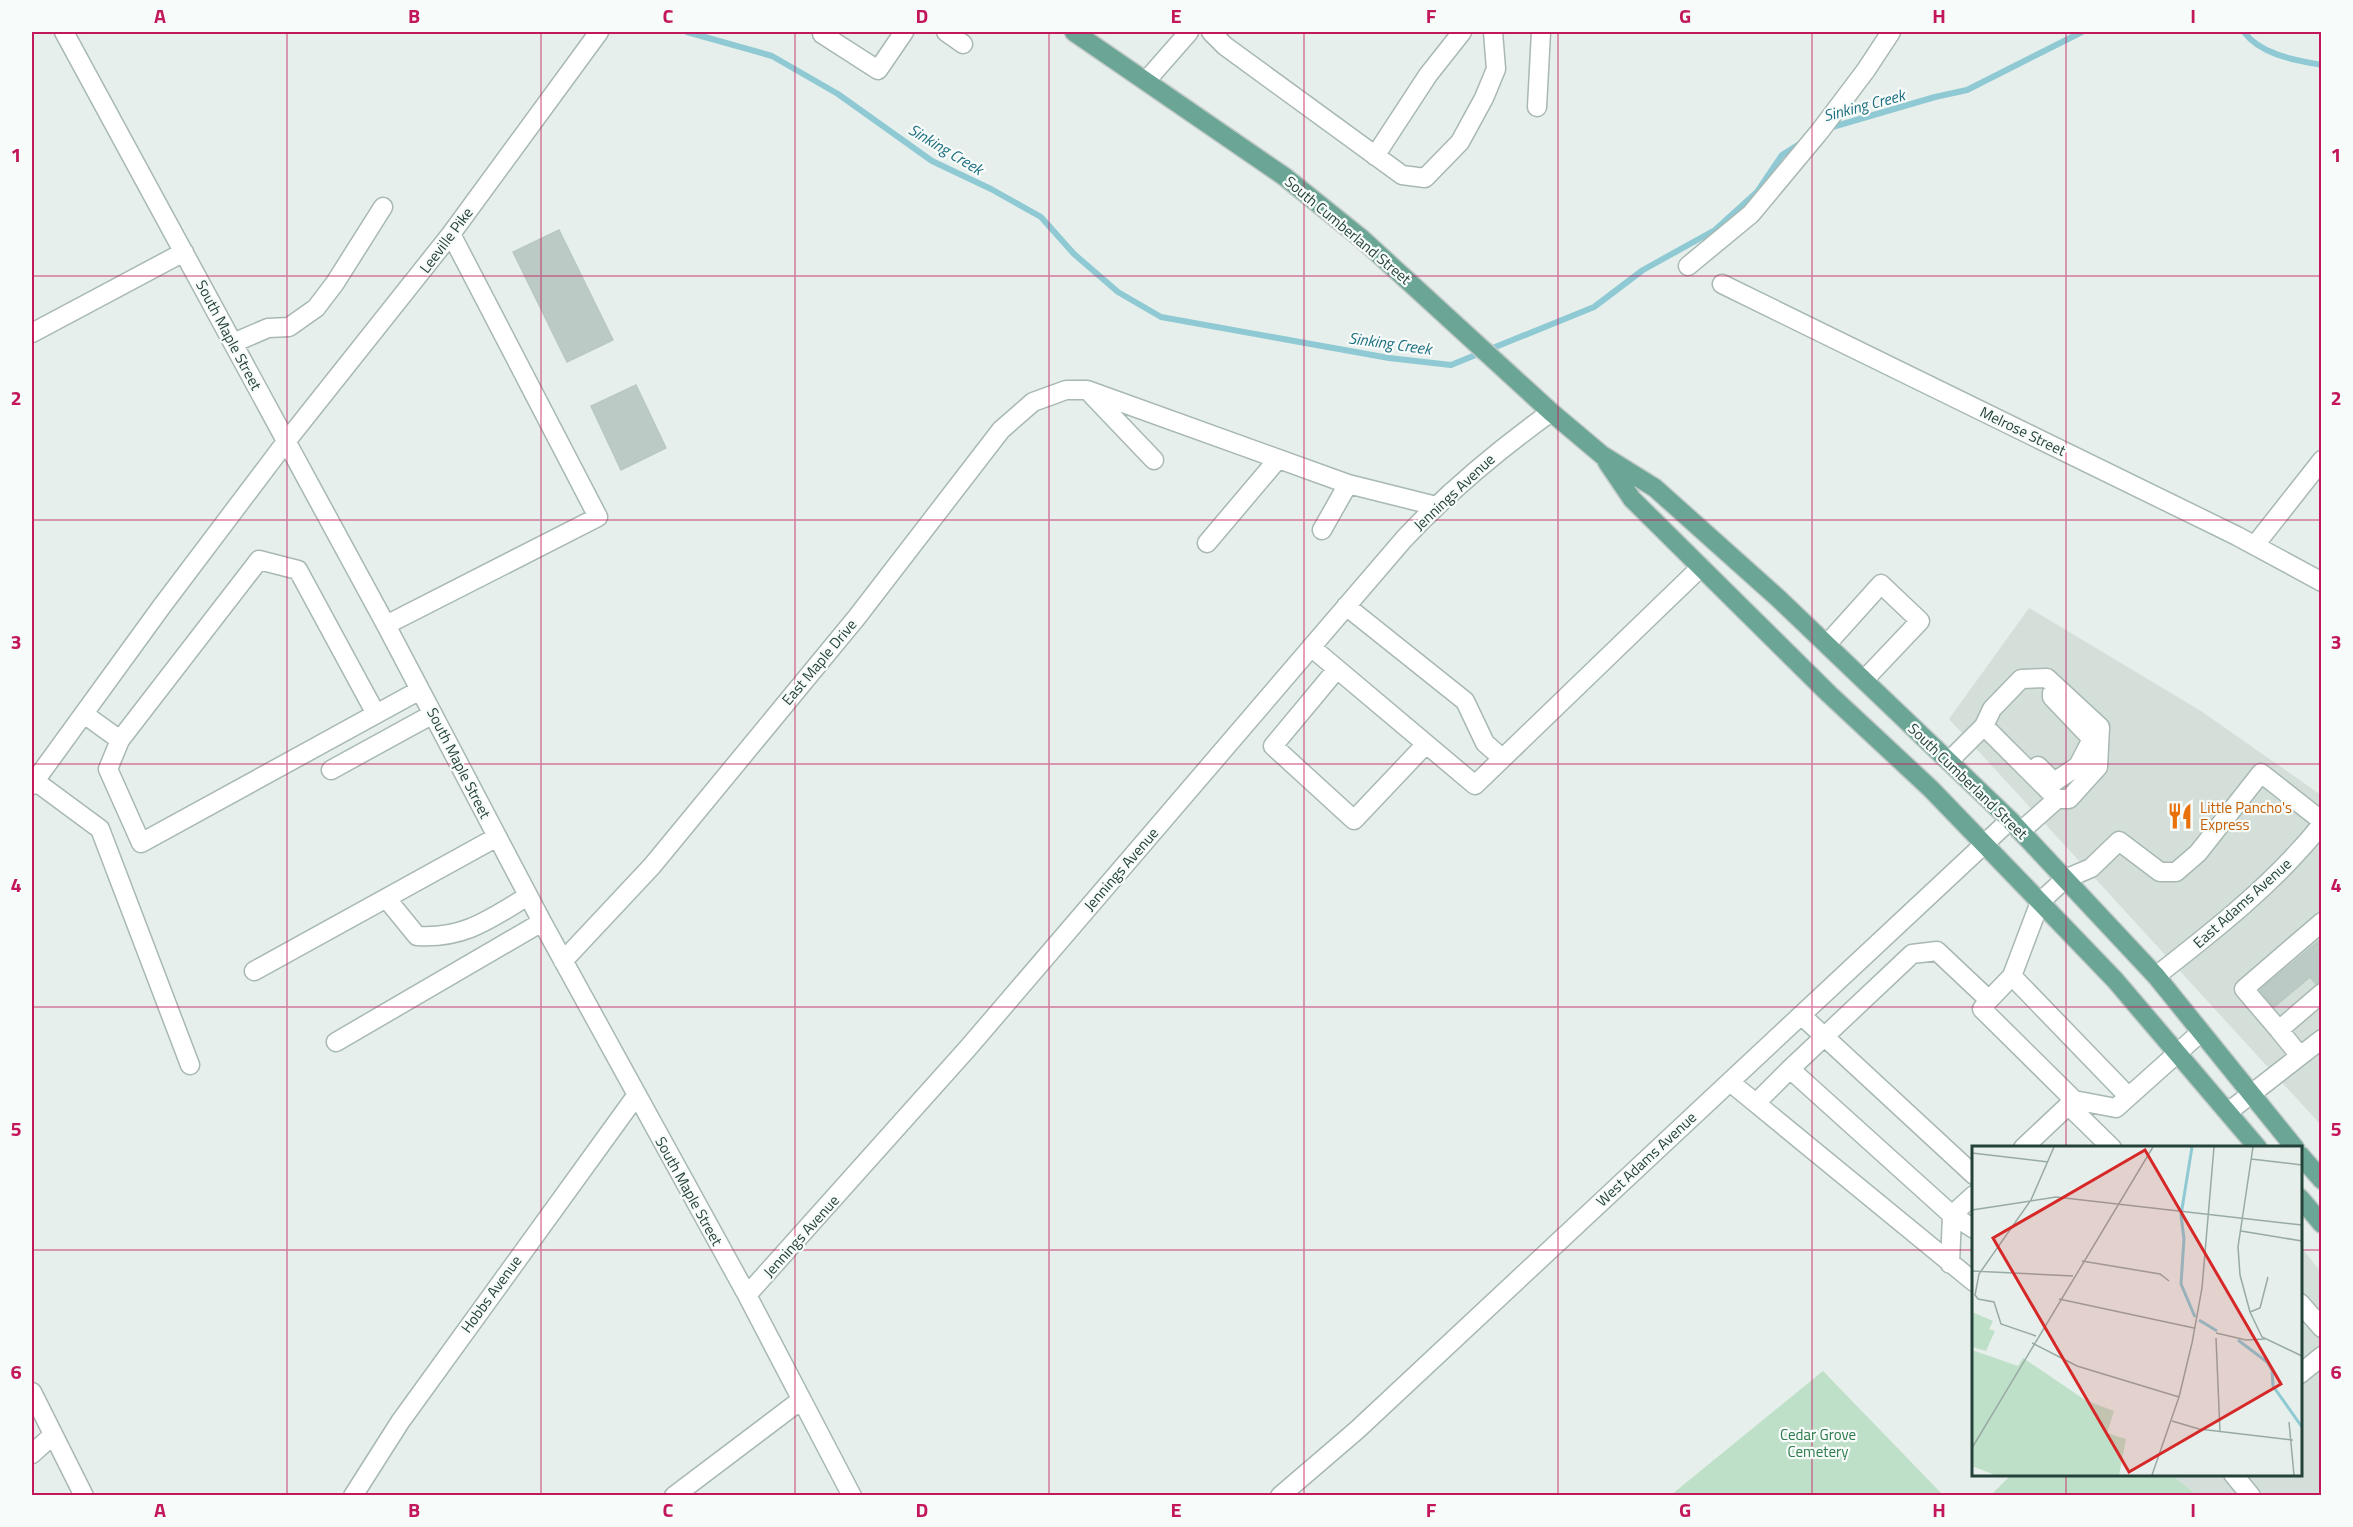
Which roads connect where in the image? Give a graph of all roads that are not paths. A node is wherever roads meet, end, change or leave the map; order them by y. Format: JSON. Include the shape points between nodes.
{"nodes":[{"id":1,"x":64,"y":32,"type":"edge"},
{"id":2,"x":598,"y":32,"type":"edge"},
{"id":3,"x":824,"y":32,"type":"edge"},
{"id":4,"x":904,"y":32,"type":"edge"},
{"id":5,"x":946,"y":32,"type":"edge"},
{"id":6,"x":1074,"y":32,"type":"edge"},
{"id":7,"x":1189,"y":32,"type":"edge"},
{"id":8,"x":1211,"y":32,"type":"edge"},
{"id":9,"x":1462,"y":32,"type":"edge"},
{"id":10,"x":1493,"y":32,"type":"edge"},
{"id":11,"x":1541,"y":32,"type":"edge"},
{"id":12,"x":1891,"y":32,"type":"edge"},
{"id":13,"x":963,"y":44,"type":"dead end"},
{"id":14,"x":1146,"y":81,"type":"junction"},
{"id":15,"x":1537,"y":107,"type":"dead end"},
{"id":16,"x":1375,"y":156,"type":"junction"},
{"id":17,"x":383,"y":207,"type":"dead end"},
{"id":18,"x":451,"y":234,"type":"junction"},
{"id":19,"x":184,"y":252,"type":"junction"},
{"id":20,"x":1688,"y":266,"type":"dead end"},
{"id":21,"x":1722,"y":284,"type":"dead end"},
{"id":22,"x":32,"y":333,"type":"edge"},
{"id":23,"x":234,"y":343,"type":"junction"},
{"id":24,"x":1087,"y":390,"type":"junction"},
{"id":25,"x":1551,"y":412,"type":"junction"},
{"id":26,"x":285,"y":443,"type":"junction"},
{"id":27,"x":1602,"y":455,"type":"junction"},
{"id":28,"x":1278,"y":459,"type":"junction"},
{"id":29,"x":1154,"y":460,"type":"dead end"},
{"id":30,"x":2322,"y":460,"type":"edge"},
{"id":31,"x":1348,"y":484,"type":"junction"},
{"id":32,"x":1436,"y":506,"type":"junction"},
{"id":33,"x":1322,"y":530,"type":"dead end"},
{"id":34,"x":1207,"y":543,"type":"dead end"},
{"id":35,"x":2255,"y":545,"type":"junction"},
{"id":36,"x":1701,"y":567,"type":"junction"},
{"id":37,"x":2322,"y":582,"type":"edge"},
{"id":38,"x":1346,"y":606,"type":"junction"},
{"id":39,"x":386,"y":625,"type":"junction"},
{"id":40,"x":1827,"y":644,"type":"junction"},
{"id":41,"x":1311,"y":647,"type":"junction"},
{"id":42,"x":1337,"y":669,"type":"junction"},
{"id":43,"x":1864,"y":680,"type":"junction"},
{"id":44,"x":2052,"y":681,"type":"junction"},
{"id":45,"x":420,"y":690,"type":"junction"},
{"id":46,"x":84,"y":714,"type":"junction"},
{"id":47,"x":376,"y":714,"type":"junction"},
{"id":48,"x":433,"y":714,"type":"junction"},
{"id":49,"x":1988,"y":731,"type":"junction"},
{"id":50,"x":120,"y":740,"type":"junction"},
{"id":51,"x":1426,"y":744,"type":"junction"},
{"id":52,"x":1502,"y":758,"type":"junction"},
{"id":53,"x":1949,"y":761,"type":"junction"},
{"id":54,"x":331,"y":770,"type":"dead end"},
{"id":55,"x":33,"y":783,"type":"edge"},
{"id":56,"x":2057,"y":799,"type":"junction"},
{"id":57,"x":2015,"y":825,"type":"junction"},
{"id":58,"x":2320,"y":830,"type":"edge"},
{"id":59,"x":497,"y":837,"type":"junction"},
{"id":60,"x":1984,"y":844,"type":"junction"},
{"id":61,"x":2066,"y":879,"type":"junction"},
{"id":62,"x":528,"y":896,"type":"junction"},
{"id":63,"x":386,"y":898,"type":"junction"},
{"id":64,"x":2040,"y":902,"type":"junction"},
{"id":65,"x":542,"y":922,"type":"junction"},
{"id":66,"x":2322,"y":922,"type":"edge"},
{"id":67,"x":1889,"y":933,"type":"junction"},
{"id":68,"x":1912,"y":954,"type":"junction"},
{"id":69,"x":563,"y":961,"type":"junction"},
{"id":70,"x":254,"y":971,"type":"dead end"},
{"id":71,"x":2012,"y":976,"type":"junction"},
{"id":72,"x":2156,"y":976,"type":"junction"},
{"id":73,"x":2322,"y":993,"type":"edge"},
{"id":74,"x":1989,"y":1000,"type":"junction"},
{"id":75,"x":1801,"y":1015,"type":"junction"},
{"id":76,"x":2279,"y":1030,"type":"junction"},
{"id":77,"x":2201,"y":1032,"type":"junction"},
{"id":78,"x":1824,"y":1037,"type":"junction"},
{"id":79,"x":2322,"y":1039,"type":"edge"},
{"id":80,"x":336,"y":1042,"type":"dead end"},
{"id":81,"x":2177,"y":1052,"type":"junction"},
{"id":82,"x":2300,"y":1056,"type":"junction"},
{"id":83,"x":190,"y":1065,"type":"dead end"},
{"id":84,"x":1790,"y":1069,"type":"junction"},
{"id":85,"x":1730,"y":1082,"type":"junction"},
{"id":86,"x":2251,"y":1094,"type":"junction"},
{"id":87,"x":636,"y":1096,"type":"junction"},
{"id":88,"x":2128,"y":1096,"type":"junction"},
{"id":89,"x":1756,"y":1103,"type":"junction"},
{"id":90,"x":2071,"y":1103,"type":"junction"},
{"id":91,"x":2228,"y":1112,"type":"junction"},
{"id":92,"x":2025,"y":1146,"type":"edge"},
{"id":93,"x":2110,"y":1146,"type":"edge"},
{"id":94,"x":2256,"y":1146,"type":"edge"},
{"id":95,"x":2293,"y":1146,"type":"edge"},
{"id":96,"x":2302,"y":1156,"type":"edge"},
{"id":97,"x":1972,"y":1173,"type":"edge"},
{"id":98,"x":2322,"y":1180,"type":"edge"},
{"id":99,"x":1972,"y":1197,"type":"edge"},
{"id":100,"x":2302,"y":1199,"type":"edge"},
{"id":101,"x":1952,"y":1215,"type":"junction"},
{"id":102,"x":2322,"y":1224,"type":"edge"},
{"id":103,"x":1972,"y":1228,"type":"edge"},
{"id":104,"x":1950,"y":1264,"type":"junction"},
{"id":105,"x":1972,"y":1280,"type":"edge"},
{"id":106,"x":747,"y":1295,"type":"junction"},
{"id":107,"x":2302,"y":1304,"type":"edge"},
{"id":108,"x":2322,"y":1328,"type":"edge"},
{"id":109,"x":2322,"y":1356,"type":"edge"},
{"id":110,"x":2302,"y":1373,"type":"edge"},
{"id":111,"x":32,"y":1392,"type":"edge"},
{"id":112,"x":801,"y":1400,"type":"junction"},
{"id":113,"x":53,"y":1435,"type":"junction"},
{"id":114,"x":32,"y":1454,"type":"edge"},
{"id":115,"x":2235,"y":1476,"type":"edge"},
{"id":116,"x":84,"y":1496,"type":"edge"},
{"id":117,"x":353,"y":1496,"type":"edge"},
{"id":118,"x":674,"y":1496,"type":"edge"},
{"id":119,"x":852,"y":1496,"type":"edge"},
{"id":120,"x":1280,"y":1496,"type":"edge"},
{"id":121,"x":2251,"y":1496,"type":"edge"}],
"edges":[{"from":1,"to":19,"type":"street","name":"South Maple Street"},
{"from":2,"to":18,"type":"street","name":"Leeville Pike"},
{"from":3,"to":4,"type":"street","via":[[878,70]]},
{"from":5,"to":13,"type":"street"},
{"from":6,"to":14,"type":"main road","name":"South Cumberland Street"},
{"from":7,"to":14,"type":"street"},
{"from":8,"to":16,"type":"street"},
{"from":9,"to":16,"type":"street","via":[[1428,75]]},
{"from":10,"to":16,"type":"street","via":[[1496,69],[1460,142],[1425,178],[1402,175]]},
{"from":11,"to":15,"type":"street"},
{"from":12,"to":20,"type":"street","via":[[1820,131],[1751,214]]},
{"from":14,"to":25,"type":"main road","name":"South Cumberland Street","via":[[1285,177],[1406,277]]},
{"from":17,"to":23,"type":"street","via":[[316,308],[289,327],[268,328]]},
{"from":18,"to":26,"type":"street","name":"Leeville Pike"},
{"from":18,"to":39,"type":"street","via":[[598,517]]},
{"from":19,"to":22,"type":"street"},
{"from":19,"to":23,"type":"street","name":"South Maple Street"},
{"from":21,"to":35,"type":"street","name":"Melrose Street"},
{"from":23,"to":26,"type":"street","name":"South Maple Street"},
{"from":24,"to":28,"type":"street"},
{"from":24,"to":29,"type":"street"},
{"from":24,"to":69,"type":"street","name":"East Maple Drive","via":[[1066,390],[1033,402],[1001,430],[857,617],[652,866]]},
{"from":25,"to":27,"type":"main road","name":"South Cumberland Street"},
{"from":25,"to":32,"type":"street","name":"Jennings Avenue","via":[[1500,449]]},
{"from":26,"to":39,"type":"street","name":"South Maple Street"},
{"from":26,"to":46,"type":"street","name":"Leeville Pike"},
{"from":27,"to":36,"type":"main road","name":"South Cumberland Street","via":[[1632,499]]},
{"from":27,"to":40,"type":"main road","name":"South Cumberland Street","via":[[1655,488]]},
{"from":28,"to":31,"type":"street"},
{"from":28,"to":34,"type":"street"},
{"from":30,"to":35,"type":"street"},
{"from":31,"to":32,"type":"street"},
{"from":31,"to":33,"type":"street"},
{"from":32,"to":38,"type":"street","name":"Jennings Avenue"},
{"from":35,"to":37,"type":"street","name":"Melrose Street"},
{"from":36,"to":52,"type":"street"},
{"from":36,"to":60,"type":"main road","name":"South Cumberland Street"},
{"from":38,"to":41,"type":"street","name":"Jennings Avenue"},
{"from":38,"to":52,"type":"street","via":[[1465,702],[1485,743]]},
{"from":39,"to":45,"type":"street","name":"South Maple Street"},
{"from":40,"to":43,"type":"main road","name":"South Cumberland Street"},
{"from":40,"to":43,"type":"street","via":[[1881,584],[1920,621]]},
{"from":41,"to":42,"type":"street"},
{"from":41,"to":106,"type":"street","name":"Jennings Avenue","via":[[937,1083]]},
{"from":42,"to":51,"type":"street"},
{"from":42,"to":51,"type":"street","via":[[1273,746],[1354,820]]},
{"from":43,"to":53,"type":"main road","name":"South Cumberland Street"},
{"from":44,"to":49,"type":"street","via":[[2021,679],[1992,709]]},
{"from":44,"to":49,"type":"street","via":[[2052,697],[2091,739],[2078,766],[2055,782],[2005,734]]},
{"from":44,"to":56,"type":"street","name":"West Adams Avenue","via":[[2100,727],[2098,767],[2068,799]]},
{"from":45,"to":47,"type":"street"},
{"from":45,"to":48,"type":"street","name":"South Maple Street"},
{"from":46,"to":50,"type":"street"},
{"from":46,"to":55,"type":"street","name":"Leeville Pike"},
{"from":47,"to":50,"type":"street","via":[[141,843],[108,769]]},
{"from":47,"to":50,"type":"street","via":[[298,570],[259,560]]},
{"from":48,"to":54,"type":"street"},
{"from":48,"to":59,"type":"street","name":"South Maple Street"},
{"from":49,"to":53,"type":"street"},
{"from":49,"to":56,"type":"street"},
{"from":51,"to":52,"type":"street","via":[[1474,785]]},
{"from":53,"to":57,"type":"main road","name":"South Cumberland Street"},
{"from":55,"to":83,"type":"street","via":[[100,829]]},
{"from":56,"to":57,"type":"street","name":"West Adams Avenue"},
{"from":57,"to":60,"type":"street","name":"West Adams Avenue"},
{"from":57,"to":61,"type":"main road","name":"South Cumberland Street"},
{"from":58,"to":61,"type":"street","via":[[2261,773],[2198,853],[2176,872],[2160,872],[2119,841],[2091,868]]},
{"from":58,"to":72,"type":"street","name":"East Adams Avenue","via":[[2211,934]]},
{"from":59,"to":62,"type":"street","name":"South Maple Street"},
{"from":59,"to":63,"type":"street"},
{"from":60,"to":64,"type":"main road","name":"South Cumberland Street"},
{"from":60,"to":67,"type":"street","name":"West Adams Avenue"},
{"from":61,"to":64,"type":"street"},
{"from":61,"to":72,"type":"main road","name":"South Cumberland Street"},
{"from":62,"to":63,"type":"street","via":[[474,929],[434,937],[417,936]]},
{"from":62,"to":65,"type":"street","name":"South Maple Street"},
{"from":63,"to":70,"type":"street"},
{"from":64,"to":71,"type":"street"},
{"from":64,"to":81,"type":"main road","name":"South Cumberland Street"},
{"from":65,"to":69,"type":"street","name":"South Maple Street"},
{"from":65,"to":80,"type":"street"},
{"from":66,"to":76,"type":"street","via":[[2244,989]]},
{"from":67,"to":68,"type":"street"},
{"from":67,"to":75,"type":"street","name":"West Adams Avenue"},
{"from":68,"to":74,"type":"street","via":[[1937,951]]},
{"from":68,"to":78,"type":"street"},
{"from":69,"to":87,"type":"street","name":"South Maple Street"},
{"from":71,"to":74,"type":"street"},
{"from":71,"to":88,"type":"street"},
{"from":72,"to":77,"type":"main road","name":"South Cumberland Street"},
{"from":73,"to":76,"type":"street"},
{"from":74,"to":90,"type":"street","via":[[1982,1010]]},
{"from":75,"to":78,"type":"street"},
{"from":75,"to":85,"type":"street","name":"West Adams Avenue"},
{"from":76,"to":82,"type":"street"},
{"from":77,"to":81,"type":"street"},
{"from":77,"to":86,"type":"main road","name":"South Cumberland Street"},
{"from":78,"to":84,"type":"street"},
{"from":78,"to":97,"type":"street"},
{"from":79,"to":82,"type":"street"},
{"from":81,"to":88,"type":"street"},
{"from":81,"to":91,"type":"main road","name":"South Cumberland Street"},
{"from":82,"to":86,"type":"street"},
{"from":84,"to":89,"type":"street"},
{"from":84,"to":101,"type":"street"},
{"from":85,"to":89,"type":"street"},
{"from":85,"to":120,"type":"street","name":"West Adams Avenue","via":[[1340,1446]]},
{"from":86,"to":91,"type":"street"},
{"from":86,"to":95,"type":"main road","name":"South Cumberland Street"},
{"from":87,"to":106,"type":"street","name":"South Maple Street"},
{"from":87,"to":117,"type":"street","name":"Hobbs Avenue","via":[[400,1422]]},
{"from":88,"to":90,"type":"street","via":[[2116,1107]]},
{"from":89,"to":104,"type":"street"},
{"from":90,"to":92,"type":"street"},
{"from":90,"to":93,"type":"street"},
{"from":91,"to":94,"type":"main road","name":"South Cumberland Street"},
{"from":96,"to":98,"type":"main road"},
{"from":99,"to":101,"type":"street"},
{"from":100,"to":102,"type":"main road"},
{"from":101,"to":103,"type":"street"},
{"from":101,"to":104,"type":"street"},
{"from":104,"to":105,"type":"street"},
{"from":106,"to":112,"type":"street","name":"South Maple Street"},
{"from":107,"to":108,"type":"street"},
{"from":109,"to":110,"type":"street"},
{"from":111,"to":113,"type":"street"},
{"from":112,"to":118,"type":"street"},
{"from":112,"to":119,"type":"street","name":"South Maple Street"},
{"from":113,"to":114,"type":"street"},
{"from":113,"to":116,"type":"street"},
{"from":115,"to":121,"type":"street"}]}
